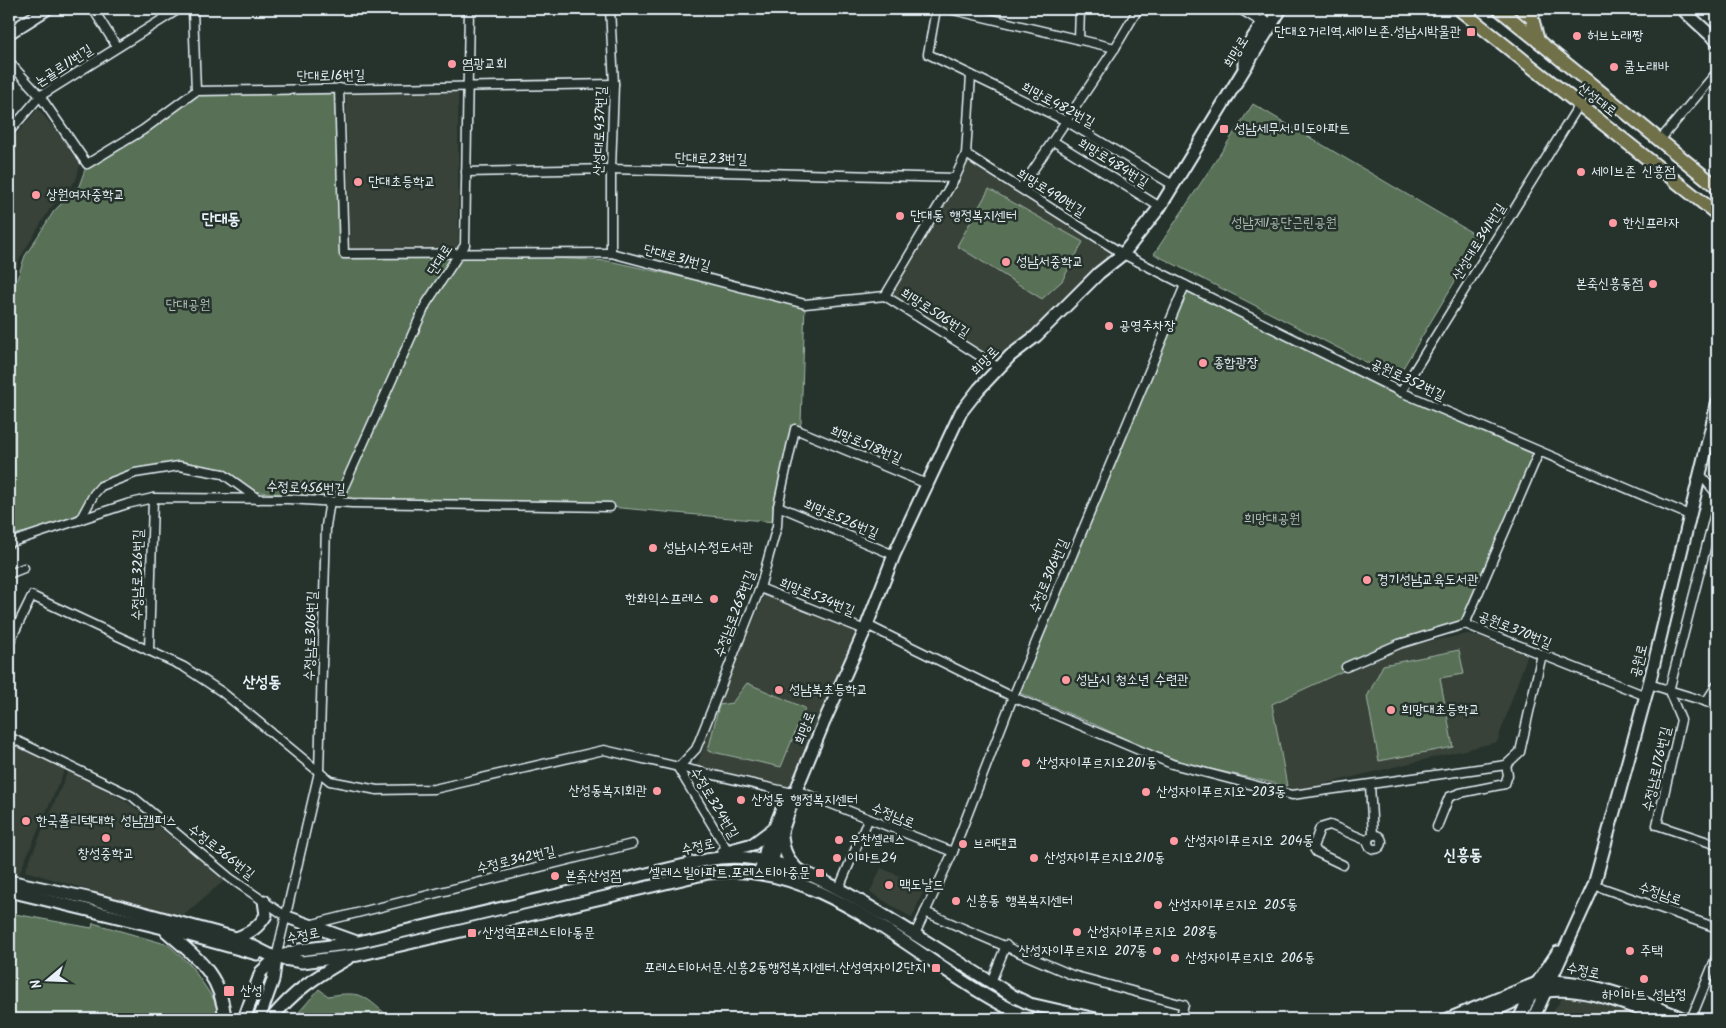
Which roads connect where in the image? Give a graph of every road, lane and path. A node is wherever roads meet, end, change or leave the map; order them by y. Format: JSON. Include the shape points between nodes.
{"nodes":[{"id":1,"x":48,"y":9,"type":"edge"},
{"id":2,"x":93,"y":9,"type":"edge"},
{"id":3,"x":179,"y":9,"type":"edge"},
{"id":4,"x":193,"y":9,"type":"edge"},
{"id":5,"x":469,"y":9,"type":"edge"},
{"id":6,"x":610,"y":9,"type":"edge"},
{"id":7,"x":936,"y":9,"type":"edge"},
{"id":8,"x":949,"y":9,"type":"edge"},
{"id":9,"x":1080,"y":9,"type":"edge"},
{"id":10,"x":1138,"y":9,"type":"edge"},
{"id":11,"x":1240,"y":9,"type":"edge"},
{"id":12,"x":1272,"y":9,"type":"edge"},
{"id":13,"x":1281,"y":9,"type":"edge"},
{"id":14,"x":1289,"y":9,"type":"edge"},
{"id":15,"x":1460,"y":9,"type":"edge"},
{"id":16,"x":1499,"y":9,"type":"edge"},
{"id":17,"x":1521,"y":9,"type":"edge"},
{"id":18,"x":1682,"y":9,"type":"edge"},
{"id":19,"x":1536,"y":14,"type":"edge"},
{"id":20,"x":1263,"y":23,"type":"junction"},
{"id":21,"x":9,"y":33,"type":"edge"},
{"id":22,"x":1080,"y":40,"type":"junction"},
{"id":23,"x":1538,"y":41,"type":"junction"},
{"id":24,"x":1717,"y":41,"type":"edge"},
{"id":25,"x":117,"y":47,"type":"junction"},
{"id":26,"x":1115,"y":48,"type":"junction"},
{"id":27,"x":9,"y":62,"type":"edge"},
{"id":28,"x":1244,"y":66,"type":"junction"},
{"id":29,"x":1717,"y":72,"type":"edge"},
{"id":30,"x":971,"y":75,"type":"junction"},
{"id":31,"x":614,"y":84,"type":"junction"},
{"id":32,"x":468,"y":86,"type":"junction"},
{"id":33,"x":340,"y":88,"type":"junction"},
{"id":34,"x":196,"y":91,"type":"junction"},
{"id":35,"x":40,"y":96,"type":"junction"},
{"id":36,"x":1579,"y":105,"type":"junction"},
{"id":37,"x":1066,"y":121,"type":"junction"},
{"id":38,"x":9,"y":132,"type":"edge"},
{"id":39,"x":1053,"y":140,"type":"junction"},
{"id":40,"x":1660,"y":140,"type":"junction"},
{"id":41,"x":966,"y":154,"type":"junction"},
{"id":42,"x":611,"y":169,"type":"junction"},
{"id":43,"x":466,"y":172,"type":"junction"},
{"id":44,"x":955,"y":178,"type":"junction"},
{"id":45,"x":1173,"y":185,"type":"junction"},
{"id":46,"x":1717,"y":187,"type":"edge"},
{"id":47,"x":1021,"y":188,"type":"junction"},
{"id":48,"x":1160,"y":207,"type":"junction"},
{"id":49,"x":1717,"y":214,"type":"edge"},
{"id":50,"x":460,"y":253,"type":"junction"},
{"id":51,"x":611,"y":253,"type":"junction"},
{"id":52,"x":1122,"y":254,"type":"junction"},
{"id":53,"x":1185,"y":285,"type":"junction"},
{"id":54,"x":885,"y":296,"type":"junction"},
{"id":55,"x":998,"y":368,"type":"junction"},
{"id":56,"x":1401,"y":392,"type":"junction"},
{"id":57,"x":1717,"y":404,"type":"edge"},
{"id":58,"x":795,"y":429,"type":"joint"},
{"id":59,"x":1540,"y":452,"type":"junction"},
{"id":60,"x":1700,"y":474,"type":"junction"},
{"id":61,"x":927,"y":484,"type":"junction"},
{"id":62,"x":1717,"y":494,"type":"edge"},
{"id":63,"x":153,"y":498,"type":"junction"},
{"id":64,"x":258,"y":499,"type":"junction"},
{"id":65,"x":333,"y":502,"type":"junction"},
{"id":66,"x":1717,"y":505,"type":"edge"},
{"id":67,"x":778,"y":506,"type":"junction"},
{"id":68,"x":610,"y":507,"type":"dead end"},
{"id":69,"x":1689,"y":515,"type":"junction"},
{"id":70,"x":80,"y":520,"type":"junction"},
{"id":71,"x":9,"y":543,"type":"edge"},
{"id":72,"x":894,"y":555,"type":"junction"},
{"id":73,"x":24,"y":568,"type":"dead end"},
{"id":74,"x":9,"y":574,"type":"edge"},
{"id":75,"x":760,"y":588,"type":"junction"},
{"id":76,"x":1465,"y":624,"type":"junction"},
{"id":77,"x":866,"y":628,"type":"junction"},
{"id":78,"x":9,"y":643,"type":"edge"},
{"id":79,"x":149,"y":652,"type":"junction"},
{"id":80,"x":1542,"y":654,"type":"junction"},
{"id":81,"x":1346,"y":667,"type":"dead end"},
{"id":82,"x":1649,"y":684,"type":"junction"},
{"id":83,"x":1717,"y":685,"type":"edge"},
{"id":84,"x":1669,"y":692,"type":"junction"},
{"id":85,"x":1646,"y":696,"type":"junction"},
{"id":86,"x":1013,"y":697,"type":"junction"},
{"id":87,"x":1706,"y":702,"type":"junction"},
{"id":88,"x":1717,"y":705,"type":"edge"},
{"id":89,"x":9,"y":737,"type":"edge"},
{"id":90,"x":1506,"y":766,"type":"junction"},
{"id":91,"x":678,"y":768,"type":"junction"},
{"id":92,"x":319,"y":772,"type":"junction"},
{"id":93,"x":1370,"y":784,"type":"junction"},
{"id":94,"x":795,"y":791,"type":"junction"},
{"id":95,"x":868,"y":820,"type":"junction"},
{"id":96,"x":1438,"y":827,"type":"dead end"},
{"id":97,"x":778,"y":831,"type":"junction"},
{"id":98,"x":632,"y":844,"type":"dead end"},
{"id":99,"x":1717,"y":845,"type":"edge"},
{"id":100,"x":728,"y":851,"type":"junction"},
{"id":101,"x":953,"y":852,"type":"junction"},
{"id":102,"x":698,"y":862,"type":"junction"},
{"id":103,"x":1343,"y":865,"type":"dead end"},
{"id":104,"x":765,"y":868,"type":"junction"},
{"id":105,"x":799,"y":871,"type":"junction"},
{"id":106,"x":9,"y":881,"type":"edge"},
{"id":107,"x":1594,"y":885,"type":"junction"},
{"id":108,"x":839,"y":888,"type":"junction"},
{"id":109,"x":9,"y":891,"type":"edge"},
{"id":110,"x":264,"y":901,"type":"junction"},
{"id":111,"x":925,"y":912,"type":"junction"},
{"id":112,"x":287,"y":917,"type":"junction"},
{"id":113,"x":1578,"y":921,"type":"junction"},
{"id":114,"x":307,"y":926,"type":"junction"},
{"id":115,"x":163,"y":928,"type":"junction"},
{"id":116,"x":1717,"y":928,"type":"edge"},
{"id":117,"x":915,"y":934,"type":"junction"},
{"id":118,"x":236,"y":938,"type":"junction"},
{"id":119,"x":358,"y":942,"type":"junction"},
{"id":120,"x":1006,"y":945,"type":"junction"},
{"id":121,"x":1717,"y":955,"type":"edge"},
{"id":122,"x":354,"y":956,"type":"junction"},
{"id":123,"x":276,"y":958,"type":"junction"},
{"id":124,"x":1551,"y":979,"type":"junction"},
{"id":125,"x":991,"y":982,"type":"junction"},
{"id":126,"x":1537,"y":983,"type":"junction"},
{"id":127,"x":1548,"y":991,"type":"junction"},
{"id":128,"x":1532,"y":995,"type":"junction"},
{"id":129,"x":1030,"y":1004,"type":"junction"},
{"id":130,"x":1028,"y":1018,"type":"edge"},
{"id":131,"x":224,"y":1019,"type":"edge"},
{"id":132,"x":244,"y":1019,"type":"edge"},
{"id":133,"x":259,"y":1019,"type":"edge"},
{"id":134,"x":271,"y":1019,"type":"edge"},
{"id":135,"x":1096,"y":1019,"type":"edge"},
{"id":136,"x":1180,"y":1019,"type":"edge"},
{"id":137,"x":1448,"y":1019,"type":"edge"},
{"id":138,"x":1476,"y":1019,"type":"edge"},
{"id":139,"x":1519,"y":1019,"type":"edge"},
{"id":140,"x":1533,"y":1019,"type":"edge"},
{"id":141,"x":1665,"y":1019,"type":"edge"},
{"id":142,"x":1684,"y":1019,"type":"edge"},
{"id":143,"x":1691,"y":1019,"type":"edge"}],
"edges":[{"from":1,"to":21,"type":"main road"},
{"from":2,"to":25,"type":"street"},
{"from":3,"to":25,"type":"street","name":"논골로11번길"},
{"from":4,"to":34,"type":"street"},
{"from":5,"to":32,"type":"street","name":"단대로"},
{"from":6,"to":31,"type":"street","name":"산성대로437번길"},
{"from":7,"to":30,"type":"street","name":"희망로482번길","via":[[928,54]]},
{"from":8,"to":22,"type":"street"},
{"from":9,"to":22,"type":"street"},
{"from":10,"to":26,"type":"street"},
{"from":11,"to":20,"type":"street"},
{"from":12,"to":20,"type":"main road"},
{"from":13,"to":28,"type":"main road","name":"희망로"},
{"from":14,"to":28,"type":"main road","via":[[1257,56]]},
{"from":15,"to":36,"type":"main road","name":"산성대로"},
{"from":16,"to":23,"type":"main road","name":"산성대로"},
{"from":17,"to":19,"type":"main road"},
{"from":18,"to":24,"type":"main road"},
{"from":19,"to":23,"type":"main road"},
{"from":20,"to":28,"type":"main road","via":[[1244,51]]},
{"from":22,"to":26,"type":"street"},
{"from":23,"to":40,"type":"main road","name":"산성대로"},
{"from":25,"to":35,"type":"street","name":"논골로11번길"},
{"from":26,"to":37,"type":"street"},
{"from":27,"to":35,"type":"street"},
{"from":28,"to":45,"type":"main road","name":"희망로"},
{"from":29,"to":40,"type":"street"},
{"from":30,"to":37,"type":"street","name":"희망로482번길"},
{"from":30,"to":41,"type":"street","name":"희망로506번길"},
{"from":31,"to":32,"type":"street","name":"단대로16번길"},
{"from":31,"to":42,"type":"street","name":"산성대로437번길"},
{"from":32,"to":33,"type":"street","name":"단대로16번길"},
{"from":32,"to":43,"type":"street","name":"단대로"},
{"from":33,"to":34,"type":"street","name":"단대로16번길"},
{"from":33,"to":50,"type":"street","name":"단대로31번길","via":[[344,254]]},
{"from":34,"to":35,"type":"street","via":[[143,130],[87,164]]},
{"from":35,"to":38,"type":"street","name":"논골로11번길"},
{"from":36,"to":49,"type":"main road","name":"산성대로"},
{"from":36,"to":56,"type":"street","name":"산성대로341번길"},
{"from":37,"to":39,"type":"street"},
{"from":37,"to":45,"type":"street","name":"희망로482번길"},
{"from":39,"to":47,"type":"street"},
{"from":39,"to":48,"type":"street","name":"희망로484번길"},
{"from":40,"to":46,"type":"main road","name":"산성대로"},
{"from":41,"to":44,"type":"street","name":"희망로506번길"},
{"from":41,"to":47,"type":"street","name":"희망로490번길"},
{"from":42,"to":43,"type":"street","name":"단대로23번길"},
{"from":42,"to":44,"type":"street","name":"단대로23번길"},
{"from":42,"to":51,"type":"street","name":"산성대로437번길"},
{"from":43,"to":50,"type":"street","name":"단대로","via":[[465,245]]},
{"from":44,"to":54,"type":"street","name":"희망로506번길"},
{"from":45,"to":48,"type":"main road","name":"희망로"},
{"from":47,"to":52,"type":"street","name":"희망로490번길"},
{"from":48,"to":52,"type":"main road","name":"희망로"},
{"from":50,"to":51,"type":"street","name":"단대로31번길"},
{"from":50,"to":65,"type":"street","name":"단대로","via":[[426,304]]},
{"from":51,"to":54,"type":"street","name":"단대로31번길","via":[[805,304]]},
{"from":52,"to":53,"type":"street","name":"공원로352번길"},
{"from":52,"to":55,"type":"main road","name":"희망로"},
{"from":53,"to":56,"type":"street","name":"공원로352번길"},
{"from":53,"to":86,"type":"street","name":"수정로306번길"},
{"from":54,"to":55,"type":"street","name":"희망로506번길"},
{"from":55,"to":61,"type":"main road","name":"희망로","via":[[962,412]]},
{"from":56,"to":59,"type":"street","name":"공원로352번길"},
{"from":57,"to":60,"type":"main road","name":"공원로"},
{"from":58,"to":61,"type":"street","name":"희망로518번길"},
{"from":58,"to":67,"type":"street","name":"수정남로268번길"},
{"from":59,"to":69,"type":"street","name":"공원로352번길"},
{"from":59,"to":76,"type":"street"},
{"from":60,"to":62,"type":"street"},
{"from":60,"to":69,"type":"main road","name":"공원로"},
{"from":61,"to":72,"type":"main road","name":"희망로"},
{"from":63,"to":64,"type":"street","name":"수정로456번길"},
{"from":63,"to":70,"type":"street","name":"수정로456번길"},
{"from":63,"to":79,"type":"street","name":"수정남로326번길"},
{"from":64,"to":65,"type":"street","name":"수정로456번길"},
{"from":64,"to":70,"type":"street","via":[[223,474],[179,466],[135,473],[101,486]]},
{"from":65,"to":68,"type":"street","name":"수정로456번길"},
{"from":65,"to":92,"type":"street","name":"수정남로306번길","via":[[326,526]]},
{"from":66,"to":84,"type":"street"},
{"from":67,"to":72,"type":"street","name":"희망로526번길"},
{"from":67,"to":75,"type":"street","name":"수정남로268번길","via":[[777,526]]},
{"from":69,"to":82,"type":"main road","name":"공원로"},
{"from":70,"to":71,"type":"street","name":"수정로456번길"},
{"from":72,"to":77,"type":"main road","name":"희망로"},
{"from":73,"to":74,"type":"street"},
{"from":75,"to":77,"type":"street","name":"희망로534번길"},
{"from":75,"to":91,"type":"street","name":"수정남로268번길","via":[[696,749]]},
{"from":76,"to":80,"type":"street","name":"공원로370번길"},
{"from":76,"to":81,"type":"street","name":"공원로370번길","via":[[1399,644]]},
{"from":77,"to":86,"type":"street","name":"희망로534번길"},
{"from":77,"to":94,"type":"main road","name":"희망로"},
{"from":78,"to":79,"type":"street","name":"수정남로","via":[[32,596]]},
{"from":79,"to":92,"type":"street","name":"수정남로","via":[[184,667],[222,692]]},
{"from":80,"to":85,"type":"street","name":"공원로370번길"},
{"from":80,"to":90,"type":"street","via":[[1520,752]]},
{"from":82,"to":84,"type":"street"},
{"from":82,"to":85,"type":"main road","name":"공원로"},
{"from":83,"to":87,"type":"street"},
{"from":84,"to":87,"type":"street"},
{"from":84,"to":99,"type":"street","name":"수정남로176번길","via":[[1681,720],[1657,825]]},
{"from":85,"to":107,"type":"main road","name":"공원로"},
{"from":86,"to":93,"type":"street","name":"희망로534번길","via":[[1172,764],[1292,795]]},
{"from":86,"to":101,"type":"street","name":"수정로306번길"},
{"from":87,"to":88,"type":"street"},
{"from":89,"to":110,"type":"street","name":"수정로366번길","via":[[132,796],[230,878]]},
{"from":90,"to":93,"type":"street","name":"희망로534번길"},
{"from":90,"to":96,"type":"street","via":[[1505,784],[1449,797]]},
{"from":91,"to":92,"type":"street","name":"수정남로","via":[[604,750],[434,790],[377,790],[330,781]]},
{"from":91,"to":94,"type":"street","name":"수정남로"},
{"from":91,"to":100,"type":"street","name":"수정로324번길"},
{"from":92,"to":112,"type":"street","name":"수정남로306번길"},
{"from":93,"to":103,"type":"street","via":[[1371,838],[1330,825],[1320,828],[1313,847],[1316,852]]},
{"from":94,"to":95,"type":"street","name":"수정남로"},
{"from":94,"to":97,"type":"main road","name":"희망로"},
{"from":95,"to":101,"type":"street","name":"수정남로"},
{"from":95,"to":108,"type":"street"},
{"from":97,"to":100,"type":"main road","via":[[753,844]]},
{"from":97,"to":104,"type":"main road","name":"희망로"},
{"from":97,"to":105,"type":"main road","via":[[790,862]]},
{"from":98,"to":114,"type":"street","name":"수정로342번길"},
{"from":100,"to":102,"type":"main road"},
{"from":101,"to":111,"type":"street","name":"수정로306번길"},
{"from":102,"to":104,"type":"main road","name":"수정로","via":[[727,857]]},
{"from":102,"to":119,"type":"main road","name":"수정로"},
{"from":104,"to":105,"type":"main road","name":"수정로"},
{"from":104,"to":122,"type":"main road","name":"수정로","via":[[708,873]]},
{"from":104,"to":130,"type":"main road","name":"수정로","via":[[825,895]]},
{"from":105,"to":108,"type":"main road","name":"수정로"},
{"from":106,"to":118,"type":"main road","name":"수정로","via":[[92,899]]},
{"from":107,"to":113,"type":"main road","name":"공원로"},
{"from":107,"to":116,"type":"street","name":"수정남로"},
{"from":108,"to":117,"type":"main road","name":"수정로"},
{"from":109,"to":115,"type":"main road","name":"수정로"},
{"from":110,"to":112,"type":"street","name":"수정로366번길"},
{"from":110,"to":118,"type":"main road","via":[[266,915],[260,926]]},
{"from":111,"to":117,"type":"street","name":"수정로306번길"},
{"from":111,"to":120,"type":"street"},
{"from":112,"to":114,"type":"main road"},
{"from":112,"to":123,"type":"street","name":"수정남로306번길"},
{"from":113,"to":124,"type":"main road","name":"공원로"},
{"from":113,"to":126,"type":"main road","name":"공원로"},
{"from":114,"to":119,"type":"main road"},
{"from":115,"to":123,"type":"main road","name":"수정로"},
{"from":115,"to":131,"type":"main road","via":[[208,969],[223,1003]]},
{"from":117,"to":125,"type":"main road","name":"수정로"},
{"from":118,"to":123,"type":"main road","name":"수정로"},
{"from":119,"to":123,"type":"main road","name":"수정로","via":[[299,950]]},
{"from":120,"to":125,"type":"street"},
{"from":120,"to":136,"type":"street","via":[[1072,974],[1184,1005]]},
{"from":121,"to":143,"type":"street"},
{"from":122,"to":123,"type":"main road","name":"수정로","via":[[302,962]]},
{"from":122,"to":134,"type":"main road","via":[[314,977],[288,998]]},
{"from":123,"to":132,"type":"main road","via":[[261,972]]},
{"from":123,"to":133,"type":"main road","via":[[273,980]]},
{"from":124,"to":126,"type":"main road","name":"수정로"},
{"from":124,"to":127,"type":"main road","name":"공원로"},
{"from":124,"to":142,"type":"main road","name":"수정로","via":[[1628,996]]},
{"from":125,"to":129,"type":"main road","name":"수정로"},
{"from":126,"to":128,"type":"main road","name":"공원로"},
{"from":126,"to":137,"type":"main road","name":"수정로"},
{"from":127,"to":128,"type":"main road","name":"수정로"},
{"from":127,"to":140,"type":"main road","name":"공원로"},
{"from":127,"to":141,"type":"main road","name":"수정로","via":[[1579,992]]},
{"from":128,"to":138,"type":"main road","name":"수정로"},
{"from":128,"to":139,"type":"main road","name":"공원로"},
{"from":129,"to":130,"type":"main road"},
{"from":129,"to":135,"type":"main road","name":"수정로"}]}
